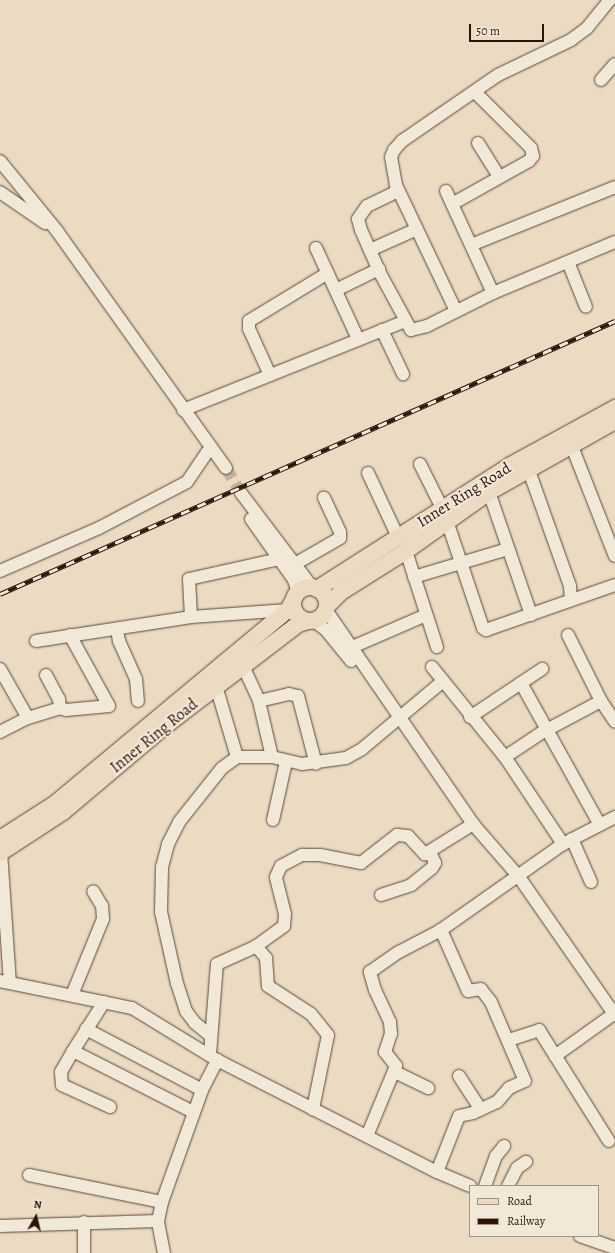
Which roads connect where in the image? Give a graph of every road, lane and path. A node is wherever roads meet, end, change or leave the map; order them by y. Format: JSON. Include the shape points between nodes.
{"nodes":[{"id":1,"x":610,"y":0,"type":"edge"},
{"id":2,"x":615,"y":64,"type":"edge"},
{"id":3,"x":601,"y":80,"type":"dead end"},
{"id":4,"x":476,"y":92,"type":"junction"},
{"id":5,"x":478,"y":143,"type":"dead end"},
{"id":6,"x":0,"y":162,"type":"edge"},
{"id":7,"x":499,"y":177,"type":"junction"},
{"id":8,"x":615,"y":187,"type":"edge"},
{"id":9,"x":398,"y":190,"type":"junction"},
{"id":10,"x":446,"y":191,"type":"dead end"},
{"id":11,"x":0,"y":192,"type":"edge"},
{"id":12,"x":452,"y":204,"type":"junction"},
{"id":13,"x":417,"y":229,"type":"junction"},
{"id":14,"x":57,"y":231,"type":"junction"},
{"id":15,"x":615,"y":242,"type":"edge"},
{"id":16,"x":471,"y":246,"type":"junction"},
{"id":17,"x":316,"y":248,"type":"dead end"},
{"id":18,"x":370,"y":250,"type":"junction"},
{"id":19,"x":568,"y":262,"type":"junction"},
{"id":20,"x":379,"y":269,"type":"junction"},
{"id":21,"x":328,"y":274,"type":"junction"},
{"id":22,"x":336,"y":290,"type":"junction"},
{"id":23,"x":493,"y":293,"type":"junction"},
{"id":24,"x":586,"y":307,"type":"dead end"},
{"id":25,"x":456,"y":311,"type":"junction"},
{"id":26,"x":405,"y":321,"type":"junction"},
{"id":27,"x":382,"y":330,"type":"junction"},
{"id":28,"x":358,"y":339,"type":"junction"},
{"id":29,"x":152,"y":363,"type":"junction"},
{"id":30,"x":403,"y":374,"type":"dead end"},
{"id":31,"x":270,"y":375,"type":"junction"},
{"id":32,"x":615,"y":408,"type":"edge"},
{"id":33,"x":183,"y":410,"type":"junction"},
{"id":34,"x":615,"y":421,"type":"edge"},
{"id":35,"x":571,"y":444,"type":"junction"},
{"id":36,"x":207,"y":452,"type":"junction"},
{"id":37,"x":420,"y":464,"type":"dead end"},
{"id":38,"x":528,"y":468,"type":"junction"},
{"id":39,"x":368,"y":473,"type":"dead end"},
{"id":40,"x":489,"y":492,"type":"junction"},
{"id":41,"x":324,"y":498,"type":"dead end"},
{"id":42,"x":445,"y":514,"type":"junction"},
{"id":43,"x":398,"y":537,"type":"junction"},
{"id":44,"x":508,"y":549,"type":"junction"},
{"id":45,"x":406,"y":551,"type":"junction"},
{"id":46,"x":615,"y":556,"type":"edge"},
{"id":47,"x":280,"y":559,"type":"junction"},
{"id":48,"x":463,"y":563,"type":"junction"},
{"id":49,"x":295,"y":564,"type":"junction"},
{"id":50,"x":0,"y":571,"type":"edge"},
{"id":51,"x":414,"y":577,"type":"junction"},
{"id":52,"x":615,"y":585,"type":"edge"},
{"id":53,"x":302,"y":596,"type":"junction"},
{"id":54,"x":570,"y":599,"type":"junction"},
{"id":55,"x":326,"y":608,"type":"junction"},
{"id":56,"x":531,"y":614,"type":"junction"},
{"id":57,"x":426,"y":615,"type":"junction"},
{"id":58,"x":191,"y":617,"type":"junction"},
{"id":59,"x":311,"y":621,"type":"junction"},
{"id":60,"x":117,"y":629,"type":"junction"},
{"id":61,"x":70,"y":635,"type":"junction"},
{"id":62,"x":568,"y":635,"type":"dead end"},
{"id":63,"x":36,"y":640,"type":"dead end"},
{"id":64,"x":436,"y":647,"type":"dead end"},
{"id":65,"x":350,"y":648,"type":"junction"},
{"id":66,"x":243,"y":666,"type":"junction"},
{"id":67,"x":432,"y":667,"type":"dead end"},
{"id":68,"x":0,"y":668,"type":"edge"},
{"id":69,"x":542,"y":669,"type":"dead end"},
{"id":70,"x":46,"y":675,"type":"dead end"},
{"id":71,"x":443,"y":681,"type":"junction"},
{"id":72,"x":521,"y":683,"type":"junction"},
{"id":73,"x":216,"y":686,"type":"junction"},
{"id":74,"x":138,"y":701,"type":"dead end"},
{"id":75,"x":259,"y":701,"type":"junction"},
{"id":76,"x":602,"y":702,"type":"junction"},
{"id":77,"x":60,"y":708,"type":"junction"},
{"id":78,"x":396,"y":715,"type":"junction"},
{"id":79,"x":470,"y":717,"type":"junction"},
{"id":80,"x":28,"y":718,"type":"junction"},
{"id":81,"x":615,"y":722,"type":"edge"},
{"id":82,"x":548,"y":729,"type":"junction"},
{"id":83,"x":0,"y":732,"type":"edge"},
{"id":84,"x":237,"y":757,"type":"junction"},
{"id":85,"x":272,"y":757,"type":"junction"},
{"id":86,"x":505,"y":757,"type":"junction"},
{"id":87,"x":286,"y":762,"type":"junction"},
{"id":88,"x":316,"y":764,"type":"junction"},
{"id":89,"x":615,"y":817,"type":"edge"},
{"id":90,"x":273,"y":820,"type":"dead end"},
{"id":91,"x":472,"y":824,"type":"junction"},
{"id":92,"x":600,"y":825,"type":"junction"},
{"id":93,"x":567,"y":842,"type":"junction"},
{"id":94,"x":0,"y":848,"type":"edge"},
{"id":95,"x":430,"y":852,"type":"junction"},
{"id":96,"x":519,"y":877,"type":"junction"},
{"id":97,"x":590,"y":882,"type":"dead end"},
{"id":98,"x":93,"y":891,"type":"dead end"},
{"id":99,"x":381,"y":895,"type":"dead end"},
{"id":100,"x":441,"y":930,"type":"junction"},
{"id":101,"x":256,"y":946,"type":"junction"},
{"id":102,"x":5,"y":982,"type":"edge"},
{"id":103,"x":72,"y":995,"type":"junction"},
{"id":104,"x":104,"y":1002,"type":"junction"},
{"id":105,"x":615,"y":1014,"type":"edge"},
{"id":106,"x":86,"y":1029,"type":"junction"},
{"id":107,"x":211,"y":1036,"type":"junction"},
{"id":108,"x":509,"y":1040,"type":"junction"},
{"id":109,"x":73,"y":1051,"type":"junction"},
{"id":110,"x":555,"y":1056,"type":"junction"},
{"id":111,"x":214,"y":1057,"type":"junction"},
{"id":112,"x":395,"y":1072,"type":"junction"},
{"id":113,"x":459,"y":1076,"type":"dead end"},
{"id":114,"x":428,"y":1088,"type":"dead end"},
{"id":115,"x":202,"y":1090,"type":"junction"},
{"id":116,"x":110,"y":1107,"type":"dead end"},
{"id":117,"x":313,"y":1109,"type":"junction"},
{"id":118,"x":481,"y":1110,"type":"junction"},
{"id":119,"x":193,"y":1112,"type":"junction"},
{"id":120,"x":367,"y":1136,"type":"junction"},
{"id":121,"x":609,"y":1141,"type":"dead end"},
{"id":122,"x":504,"y":1146,"type":"dead end"},
{"id":123,"x":526,"y":1162,"type":"dead end"},
{"id":124,"x":437,"y":1172,"type":"junction"},
{"id":125,"x":29,"y":1175,"type":"dead end"},
{"id":126,"x":485,"y":1185,"type":"edge"},
{"id":127,"x":508,"y":1185,"type":"edge"},
{"id":128,"x":469,"y":1186,"type":"edge"},
{"id":129,"x":162,"y":1202,"type":"junction"},
{"id":130,"x":158,"y":1221,"type":"junction"},
{"id":131,"x":84,"y":1222,"type":"junction"},
{"id":132,"x":0,"y":1226,"type":"edge"},
{"id":133,"x":583,"y":1237,"type":"edge"},
{"id":134,"x":615,"y":1248,"type":"edge"},
{"id":135,"x":84,"y":1253,"type":"edge"},
{"id":136,"x":164,"y":1253,"type":"edge"}],
"edges":[{"from":1,"to":4,"type":"street","via":[[587,28],[570,40],[498,75]]},
{"from":2,"to":3,"type":"street"},
{"from":4,"to":7,"type":"street","via":[[517,133],[533,154],[529,161]]},
{"from":4,"to":9,"type":"street","via":[[402,141],[394,150],[392,157]]},
{"from":5,"to":7,"type":"street"},
{"from":6,"to":14,"type":"street"},
{"from":7,"to":12,"type":"street"},
{"from":8,"to":16,"type":"street"},
{"from":9,"to":13,"type":"street"},
{"from":9,"to":18,"type":"street","via":[[361,212],[359,224]]},
{"from":10,"to":12,"type":"street"},
{"from":11,"to":14,"type":"street"},
{"from":12,"to":16,"type":"street"},
{"from":13,"to":18,"type":"street"},
{"from":13,"to":25,"type":"street"},
{"from":14,"to":29,"type":"street"},
{"from":15,"to":19,"type":"street"},
{"from":16,"to":23,"type":"street"},
{"from":17,"to":21,"type":"street"},
{"from":18,"to":20,"type":"street"},
{"from":19,"to":23,"type":"street"},
{"from":19,"to":24,"type":"street"},
{"from":20,"to":22,"type":"street"},
{"from":20,"to":26,"type":"street"},
{"from":21,"to":22,"type":"street"},
{"from":21,"to":31,"type":"street","via":[[249,321],[249,329]]},
{"from":22,"to":28,"type":"street"},
{"from":23,"to":25,"type":"street"},
{"from":25,"to":26,"type":"street","via":[[415,331],[411,330]]},
{"from":26,"to":27,"type":"street"},
{"from":27,"to":28,"type":"street"},
{"from":27,"to":30,"type":"street"},
{"from":28,"to":31,"type":"street"},
{"from":29,"to":33,"type":"street"},
{"from":29,"to":36,"type":"street"},
{"from":31,"to":33,"type":"street"},
{"from":32,"to":42,"type":"main road","name":"Inner Ring Road","via":[[509,466]]},
{"from":33,"to":36,"type":"street","via":[[225,473]]},
{"from":34,"to":35,"type":"main road","name":"Inner Ring Road"},
{"from":35,"to":38,"type":"main road","name":"Inner Ring Road"},
{"from":35,"to":46,"type":"street"},
{"from":36,"to":50,"type":"street","via":[[187,482],[100,528]]},
{"from":37,"to":42,"type":"street"},
{"from":38,"to":40,"type":"main road","name":"Inner Ring Road"},
{"from":38,"to":54,"type":"street","via":[[570,586]]},
{"from":39,"to":43,"type":"street"},
{"from":40,"to":42,"type":"main road","name":"Inner Ring Road"},
{"from":40,"to":44,"type":"street"},
{"from":41,"to":49,"type":"street","via":[[340,532],[340,538]]},
{"from":42,"to":43,"type":"main road","name":"Inner Ring Road"},
{"from":42,"to":45,"type":"main road","name":"Inner Ring Road"},
{"from":42,"to":48,"type":"street"},
{"from":43,"to":53,"type":"main road","name":"Inner Ring Road"},
{"from":44,"to":48,"type":"street"},
{"from":44,"to":56,"type":"street"},
{"from":45,"to":51,"type":"street"},
{"from":45,"to":55,"type":"main road","name":"Inner Ring Road","via":[[341,592]]},
{"from":47,"to":49,"type":"street","via":[[239,496]]},
{"from":47,"to":53,"type":"street"},
{"from":47,"to":58,"type":"street","via":[[189,579]]},
{"from":48,"to":51,"type":"street"},
{"from":48,"to":56,"type":"street","via":[[483,628],[490,630]]},
{"from":49,"to":53,"type":"street"},
{"from":51,"to":57,"type":"street"},
{"from":52,"to":54,"type":"street"},
{"from":53,"to":55,"type":"main road","via":[[324,595]]},
{"from":53,"to":58,"type":"street"},
{"from":53,"to":59,"type":"main road","via":[[298,616]]},
{"from":53,"to":94,"type":"main road","name":"Inner Ring Road"},
{"from":54,"to":56,"type":"street"},
{"from":55,"to":59,"type":"main road","name":"Inner Ring Road"},
{"from":55,"to":65,"type":"street"},
{"from":57,"to":64,"type":"street"},
{"from":57,"to":65,"type":"street"},
{"from":58,"to":60,"type":"street"},
{"from":59,"to":66,"type":"main road","name":"Inner Ring Road","via":[[298,624]]},
{"from":59,"to":78,"type":"street","via":[[326,630]]},
{"from":60,"to":61,"type":"street"},
{"from":60,"to":74,"type":"street","via":[[119,640],[136,679]]},
{"from":61,"to":63,"type":"street"},
{"from":61,"to":77,"type":"street","via":[[109,706]]},
{"from":62,"to":76,"type":"street"},
{"from":65,"to":78,"type":"street"},
{"from":66,"to":73,"type":"main road","name":"Inner Ring Road"},
{"from":66,"to":75,"type":"street"},
{"from":67,"to":71,"type":"street"},
{"from":68,"to":80,"type":"street"},
{"from":69,"to":72,"type":"street"},
{"from":70,"to":77,"type":"street","via":[[59,699]]},
{"from":71,"to":78,"type":"street"},
{"from":71,"to":79,"type":"street"},
{"from":72,"to":79,"type":"street"},
{"from":72,"to":82,"type":"street"},
{"from":73,"to":84,"type":"street"},
{"from":73,"to":94,"type":"main road","name":"Inner Ring Road","via":[[63,812]]},
{"from":75,"to":85,"type":"street"},
{"from":75,"to":88,"type":"street","via":[[289,694],[298,696]]},
{"from":76,"to":81,"type":"street"},
{"from":76,"to":82,"type":"street"},
{"from":77,"to":80,"type":"street"},
{"from":78,"to":88,"type":"street","via":[[362,749],[346,758]]},
{"from":78,"to":91,"type":"street"},
{"from":79,"to":86,"type":"street"},
{"from":80,"to":83,"type":"street"},
{"from":82,"to":86,"type":"street"},
{"from":82,"to":92,"type":"street"},
{"from":84,"to":85,"type":"street"},
{"from":84,"to":107,"type":"street","via":[[222,768],[179,822],[168,844],[162,867],[162,912],[177,984],[186,1011],[195,1023]]},
{"from":85,"to":87,"type":"street"},
{"from":86,"to":93,"type":"street"},
{"from":87,"to":88,"type":"street"},
{"from":87,"to":90,"type":"street"},
{"from":89,"to":92,"type":"street"},
{"from":91,"to":95,"type":"street"},
{"from":91,"to":96,"type":"street"},
{"from":92,"to":93,"type":"street"},
{"from":93,"to":96,"type":"street"},
{"from":93,"to":97,"type":"street"},
{"from":94,"to":102,"type":"street"},
{"from":95,"to":99,"type":"street","via":[[435,863],[427,873],[411,885]]},
{"from":95,"to":101,"type":"street","via":[[426,854],[408,836],[397,835],[361,863],[320,855],[302,855],[289,860],[277,871],[276,877],[284,908],[284,926]]},
{"from":96,"to":100,"type":"street"},
{"from":96,"to":105,"type":"street"},
{"from":98,"to":103,"type":"street","via":[[102,906],[103,919]]},
{"from":100,"to":108,"type":"street","via":[[468,991],[482,989],[492,1002]]},
{"from":100,"to":112,"type":"street","via":[[399,952],[370,972],[375,990],[390,1022],[391,1034],[385,1052],[395,1062]]},
{"from":101,"to":107,"type":"street","via":[[217,964]]},
{"from":101,"to":117,"type":"street","via":[[266,958],[268,986],[311,1014],[328,1035]]},
{"from":102,"to":103,"type":"street"},
{"from":103,"to":104,"type":"street"},
{"from":104,"to":106,"type":"street"},
{"from":104,"to":111,"type":"street","via":[[132,1008]]},
{"from":105,"to":110,"type":"street"},
{"from":106,"to":109,"type":"street"},
{"from":106,"to":115,"type":"street"},
{"from":107,"to":111,"type":"street"},
{"from":108,"to":110,"type":"street","via":[[539,1030]]},
{"from":108,"to":118,"type":"street","via":[[524,1083],[509,1088],[501,1100]]},
{"from":109,"to":116,"type":"street","via":[[61,1072],[62,1085]]},
{"from":109,"to":119,"type":"street"},
{"from":110,"to":121,"type":"street"},
{"from":111,"to":115,"type":"street"},
{"from":111,"to":117,"type":"street"},
{"from":112,"to":114,"type":"street"},
{"from":112,"to":120,"type":"street"},
{"from":113,"to":118,"type":"street"},
{"from":115,"to":119,"type":"street"},
{"from":117,"to":120,"type":"street"},
{"from":118,"to":124,"type":"street","via":[[459,1116],[456,1120]]},
{"from":119,"to":129,"type":"street"},
{"from":120,"to":124,"type":"street"},
{"from":122,"to":126,"type":"street","via":[[496,1156]]},
{"from":123,"to":127,"type":"street","via":[[517,1168]]},
{"from":124,"to":128,"type":"street"},
{"from":125,"to":129,"type":"street"},
{"from":129,"to":130,"type":"street"},
{"from":130,"to":131,"type":"street"},
{"from":130,"to":136,"type":"street"},
{"from":131,"to":132,"type":"street"},
{"from":131,"to":135,"type":"street"},
{"from":133,"to":134,"type":"street"}]}
